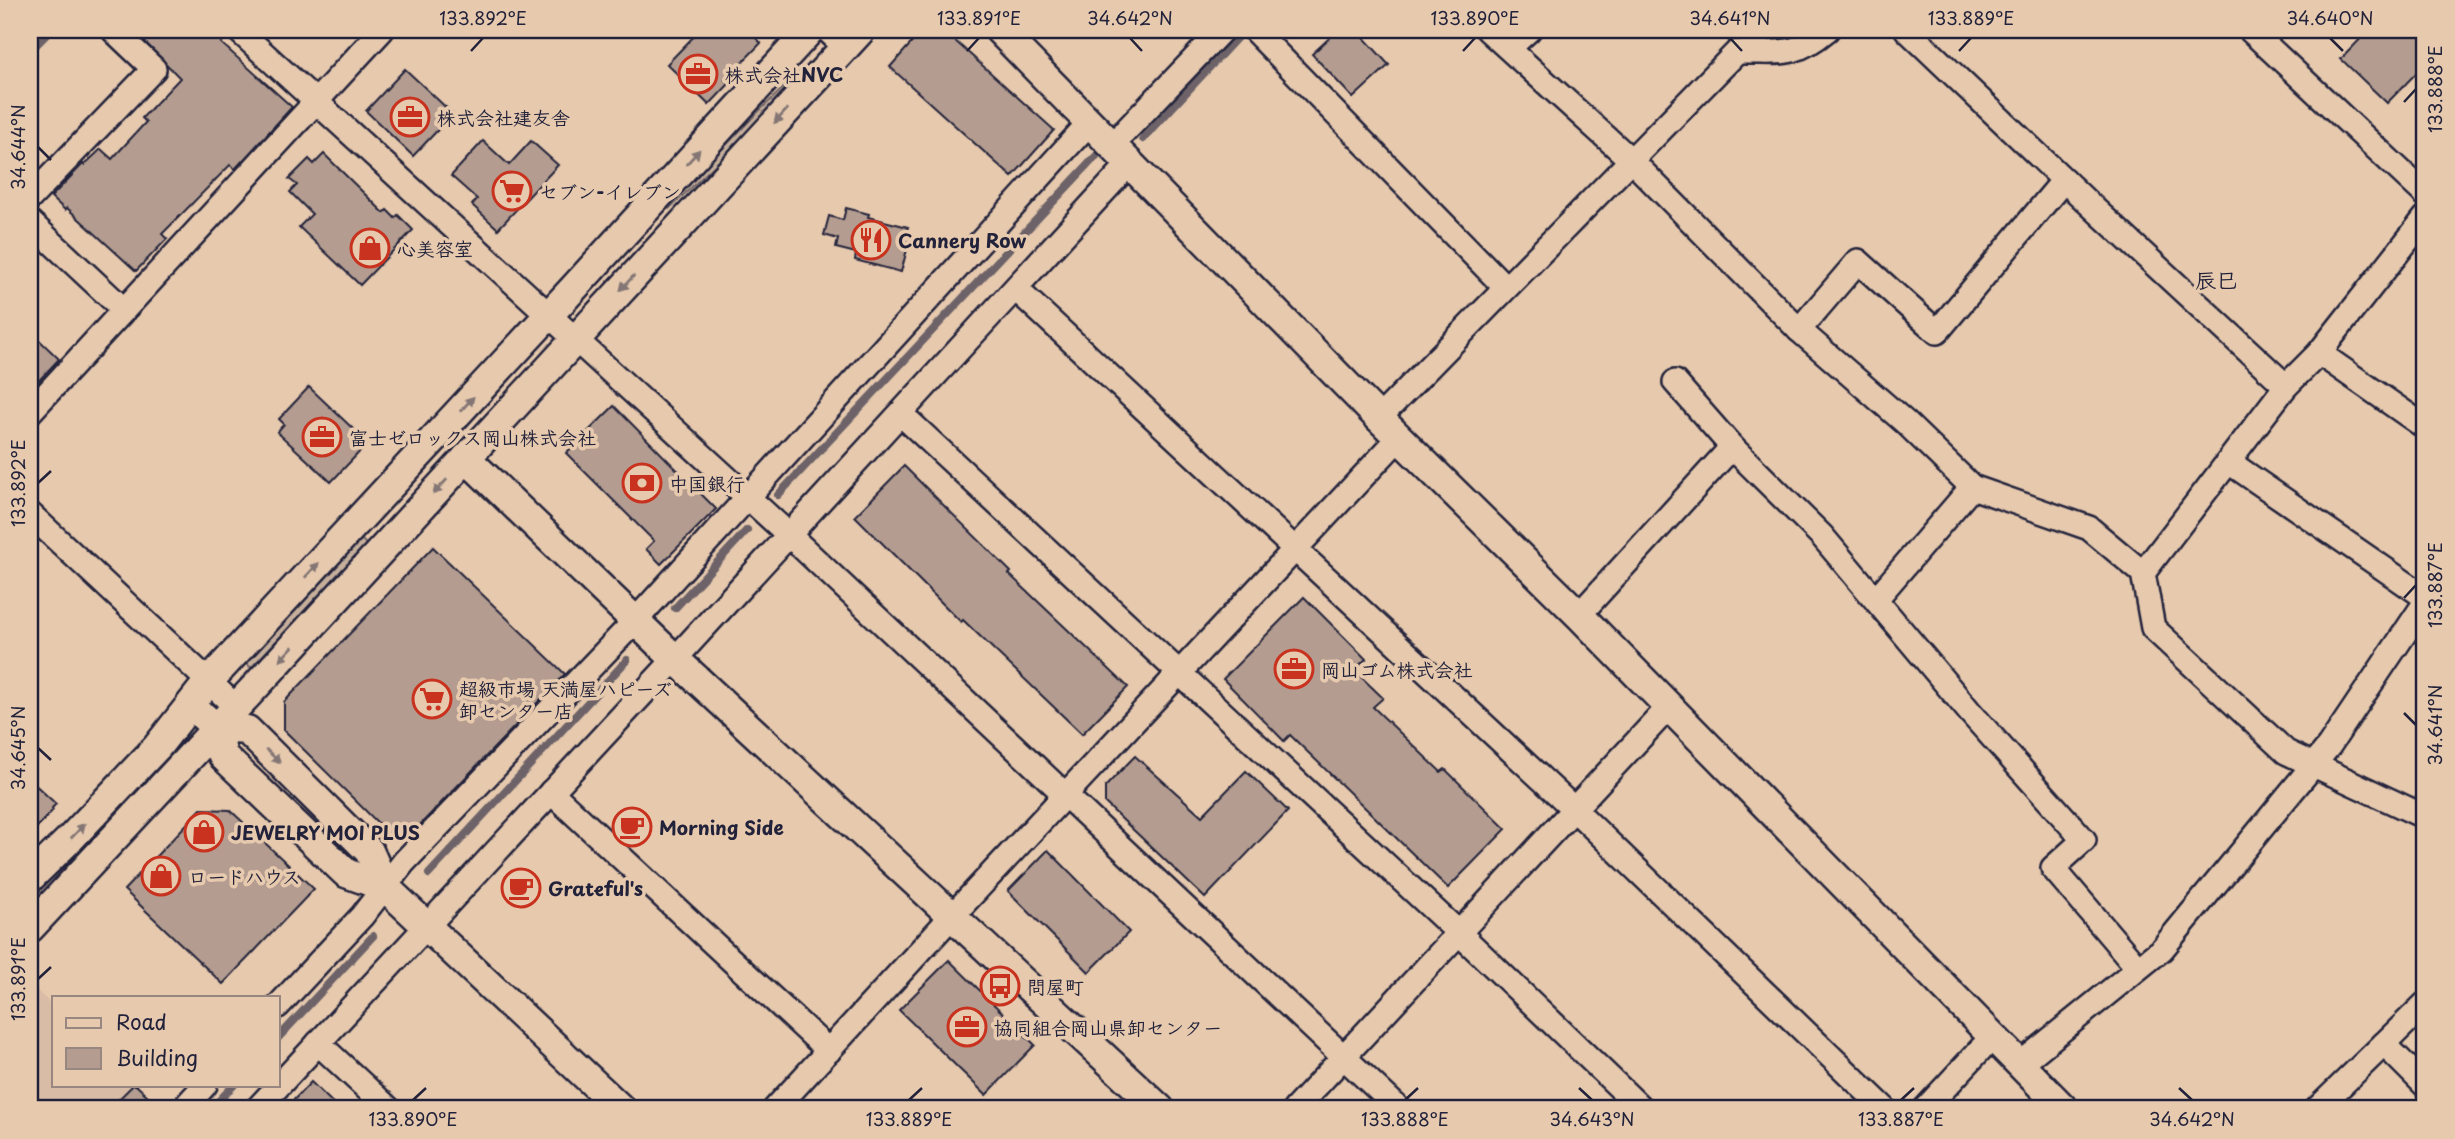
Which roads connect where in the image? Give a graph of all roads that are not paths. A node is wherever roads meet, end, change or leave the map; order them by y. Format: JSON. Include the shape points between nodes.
{"nodes":[{"id":1,"x":113,"y":30,"type":"edge"},
{"id":2,"x":238,"y":30,"type":"edge"},
{"id":3,"x":382,"y":30,"type":"edge"},
{"id":4,"x":810,"y":30,"type":"edge"},
{"id":5,"x":999,"y":30,"type":"edge"},
{"id":6,"x":1222,"y":30,"type":"edge"},
{"id":7,"x":1488,"y":30,"type":"edge"},
{"id":8,"x":1530,"y":30,"type":"edge"},
{"id":9,"x":1827,"y":30,"type":"edge"},
{"id":10,"x":1907,"y":30,"type":"edge"},
{"id":11,"x":2250,"y":30,"type":"edge"},
{"id":12,"x":1255,"y":31,"type":"edge"},
{"id":13,"x":844,"y":35,"type":"edge"},
{"id":14,"x":1509,"y":48,"type":"junction"},
{"id":15,"x":316,"y":101,"type":"junction"},
{"id":16,"x":1090,"y":122,"type":"junction"},
{"id":17,"x":1121,"y":154,"type":"junction"},
{"id":18,"x":1631,"y":160,"type":"junction"},
{"id":19,"x":2064,"y":180,"type":"junction"},
{"id":20,"x":2425,"y":194,"type":"edge"},
{"id":21,"x":30,"y":198,"type":"edge"},
{"id":22,"x":2425,"y":218,"type":"edge"},
{"id":23,"x":30,"y":222,"type":"edge"},
{"id":24,"x":1505,"y":287,"type":"junction"},
{"id":25,"x":1016,"y":289,"type":"junction"},
{"id":26,"x":124,"y":310,"type":"junction"},
{"id":27,"x":548,"y":316,"type":"junction"},
{"id":28,"x":1799,"y":330,"type":"junction"},
{"id":29,"x":575,"y":340,"type":"junction"},
{"id":30,"x":2319,"y":353,"type":"junction"},
{"id":31,"x":1675,"y":382,"type":"dead end"},
{"id":32,"x":2286,"y":386,"type":"junction"},
{"id":33,"x":30,"y":412,"type":"edge"},
{"id":34,"x":901,"y":414,"type":"junction"},
{"id":35,"x":1379,"y":418,"type":"junction"},
{"id":36,"x":2425,"y":427,"type":"edge"},
{"id":37,"x":1399,"y":438,"type":"junction"},
{"id":38,"x":1732,"y":447,"type":"junction"},
{"id":39,"x":466,"y":458,"type":"junction"},
{"id":40,"x":2230,"y":462,"type":"junction"},
{"id":41,"x":1972,"y":486,"type":"junction"},
{"id":42,"x":747,"y":497,"type":"junction"},
{"id":43,"x":30,"y":514,"type":"edge"},
{"id":44,"x":789,"y":535,"type":"junction"},
{"id":45,"x":1295,"y":549,"type":"junction"},
{"id":46,"x":2143,"y":573,"type":"junction"},
{"id":47,"x":2425,"y":597,"type":"edge"},
{"id":48,"x":1876,"y":599,"type":"junction"},
{"id":49,"x":2425,"y":603,"type":"edge"},
{"id":50,"x":1579,"y":615,"type":"junction"},
{"id":51,"x":635,"y":621,"type":"junction"},
{"id":52,"x":675,"y":659,"type":"junction"},
{"id":53,"x":1178,"y":674,"type":"junction"},
{"id":54,"x":209,"y":681,"type":"junction"},
{"id":55,"x":191,"y":705,"type":"junction"},
{"id":56,"x":236,"y":707,"type":"junction"},
{"id":57,"x":1668,"y":708,"type":"junction"},
{"id":58,"x":216,"y":728,"type":"junction"},
{"id":59,"x":2312,"y":766,"type":"junction"},
{"id":60,"x":551,"y":792,"type":"junction"},
{"id":61,"x":1064,"y":796,"type":"junction"},
{"id":62,"x":1574,"y":810,"type":"junction"},
{"id":63,"x":2425,"y":817,"type":"edge"},
{"id":64,"x":30,"y":878,"type":"edge"},
{"id":65,"x":385,"y":887,"type":"junction"},
{"id":66,"x":952,"y":916,"type":"junction"},
{"id":67,"x":426,"y":926,"type":"junction"},
{"id":68,"x":30,"y":928,"type":"edge"},
{"id":69,"x":1459,"y":933,"type":"junction"},
{"id":70,"x":2138,"y":968,"type":"junction"},
{"id":71,"x":280,"y":1004,"type":"edge"},
{"id":72,"x":2425,"y":1004,"type":"edge"},
{"id":73,"x":1992,"y":1037,"type":"junction"},
{"id":74,"x":318,"y":1043,"type":"junction"},
{"id":75,"x":2384,"y":1044,"type":"junction"},
{"id":76,"x":829,"y":1051,"type":"junction"},
{"id":77,"x":1343,"y":1057,"type":"junction"},
{"id":78,"x":2020,"y":1065,"type":"junction"},
{"id":79,"x":280,"y":1084,"type":"edge"},
{"id":80,"x":2425,"y":1085,"type":"edge"},
{"id":81,"x":204,"y":1086,"type":"edge"},
{"id":82,"x":278,"y":1086,"type":"edge"},
{"id":83,"x":183,"y":1109,"type":"edge"},
{"id":84,"x":257,"y":1109,"type":"edge"},
{"id":85,"x":389,"y":1109,"type":"edge"},
{"id":86,"x":621,"y":1109,"type":"edge"},
{"id":87,"x":775,"y":1109,"type":"edge"},
{"id":88,"x":1160,"y":1109,"type":"edge"},
{"id":89,"x":1295,"y":1109,"type":"edge"},
{"id":90,"x":1399,"y":1109,"type":"edge"},
{"id":91,"x":1642,"y":1109,"type":"edge"},
{"id":92,"x":1885,"y":1109,"type":"edge"},
{"id":93,"x":1925,"y":1109,"type":"edge"},
{"id":94,"x":2064,"y":1109,"type":"edge"},
{"id":95,"x":2317,"y":1109,"type":"edge"}],
"edges":[{"from":1,"to":21,"type":"street","via":[[154,69]]},
{"from":2,"to":15,"type":"street"},
{"from":3,"to":15,"type":"street"},
{"from":27,"to":4,"type":"street","one_way":true},
{"from":5,"to":16,"type":"street"},
{"from":6,"to":17,"type":"street"},
{"from":7,"to":14,"type":"street"},
{"from":8,"to":14,"type":"street"},
{"from":9,"to":18,"type":"street","via":[[1808,46],[1782,53],[1738,52]]},
{"from":10,"to":19,"type":"street"},
{"from":11,"to":20,"type":"street"},
{"from":12,"to":24,"type":"street"},
{"from":13,"to":29,"type":"street","one_way":true},
{"from":14,"to":18,"type":"street"},
{"from":15,"to":26,"type":"street"},
{"from":15,"to":27,"type":"street"},
{"from":16,"to":17,"type":"street"},
{"from":16,"to":42,"type":"street"},
{"from":17,"to":25,"type":"street"},
{"from":17,"to":35,"type":"street"},
{"from":18,"to":24,"type":"street"},
{"from":18,"to":28,"type":"street"},
{"from":19,"to":28,"type":"street","via":[[1937,332],[1858,261]]},
{"from":19,"to":32,"type":"street"},
{"from":22,"to":30,"type":"street"},
{"from":23,"to":26,"type":"street"},
{"from":24,"to":35,"type":"street"},
{"from":25,"to":34,"type":"street"},
{"from":25,"to":45,"type":"street"},
{"from":26,"to":33,"type":"street"},
{"from":27,"to":29,"type":"street"},
{"from":54,"to":27,"type":"street","one_way":true},
{"from":28,"to":41,"type":"street"},
{"from":29,"to":39,"type":"street"},
{"from":29,"to":42,"type":"street"},
{"from":30,"to":32,"type":"street"},
{"from":30,"to":36,"type":"street"},
{"from":31,"to":38,"type":"street"},
{"from":32,"to":40,"type":"street"},
{"from":34,"to":44,"type":"street"},
{"from":34,"to":53,"type":"street"},
{"from":35,"to":37,"type":"street"},
{"from":37,"to":45,"type":"street"},
{"from":37,"to":50,"type":"street"},
{"from":38,"to":48,"type":"street","via":[[1822,536]]},
{"from":38,"to":50,"type":"street"},
{"from":39,"to":51,"type":"street"},
{"from":39,"to":56,"type":"street","one_way":true},
{"from":40,"to":46,"type":"street"},
{"from":40,"to":47,"type":"street"},
{"from":41,"to":46,"type":"street","via":[[2089,528]]},
{"from":41,"to":48,"type":"street"},
{"from":42,"to":44,"type":"street"},
{"from":42,"to":51,"type":"street"},
{"from":43,"to":54,"type":"street"},
{"from":44,"to":52,"type":"street"},
{"from":44,"to":61,"type":"street"},
{"from":45,"to":53,"type":"street"},
{"from":45,"to":62,"type":"street"},
{"from":46,"to":59,"type":"street","via":[[2153,628],[2286,752]]},
{"from":48,"to":70,"type":"street","via":[[2084,840],[2053,868]]},
{"from":49,"to":59,"type":"street"},
{"from":50,"to":57,"type":"street"},
{"from":51,"to":52,"type":"street"},
{"from":51,"to":65,"type":"street"},
{"from":52,"to":60,"type":"street"},
{"from":52,"to":66,"type":"street"},
{"from":53,"to":61,"type":"street"},
{"from":53,"to":69,"type":"street"},
{"from":54,"to":55,"type":"street"},
{"from":54,"to":56,"type":"street"},
{"from":55,"to":58,"type":"street"},
{"from":64,"to":55,"type":"street","one_way":true,"via":[[158,747]]},
{"from":56,"to":58,"type":"street"},
{"from":57,"to":62,"type":"street"},
{"from":57,"to":73,"type":"street"},
{"from":58,"to":65,"type":"street","via":[[223,756],[346,873]]},
{"from":58,"to":68,"type":"street"},
{"from":59,"to":63,"type":"street"},
{"from":59,"to":70,"type":"street","via":[[2162,949]]},
{"from":60,"to":67,"type":"street"},
{"from":60,"to":76,"type":"street"},
{"from":61,"to":66,"type":"street"},
{"from":61,"to":77,"type":"street"},
{"from":62,"to":69,"type":"street"},
{"from":62,"to":92,"type":"street"},
{"from":65,"to":67,"type":"street"},
{"from":65,"to":71,"type":"street"},
{"from":66,"to":76,"type":"street"},
{"from":66,"to":88,"type":"street"},
{"from":67,"to":74,"type":"street"},
{"from":67,"to":86,"type":"street"},
{"from":69,"to":77,"type":"street"},
{"from":69,"to":91,"type":"street"},
{"from":70,"to":78,"type":"street"},
{"from":72,"to":75,"type":"street"},
{"from":73,"to":78,"type":"street"},
{"from":73,"to":93,"type":"street"},
{"from":74,"to":79,"type":"street"},
{"from":74,"to":85,"type":"street"},
{"from":75,"to":80,"type":"street"},
{"from":75,"to":95,"type":"street"},
{"from":76,"to":87,"type":"street"},
{"from":77,"to":89,"type":"street"},
{"from":77,"to":90,"type":"street"},
{"from":78,"to":94,"type":"street"},
{"from":81,"to":83,"type":"street"},
{"from":82,"to":84,"type":"street"}]}
